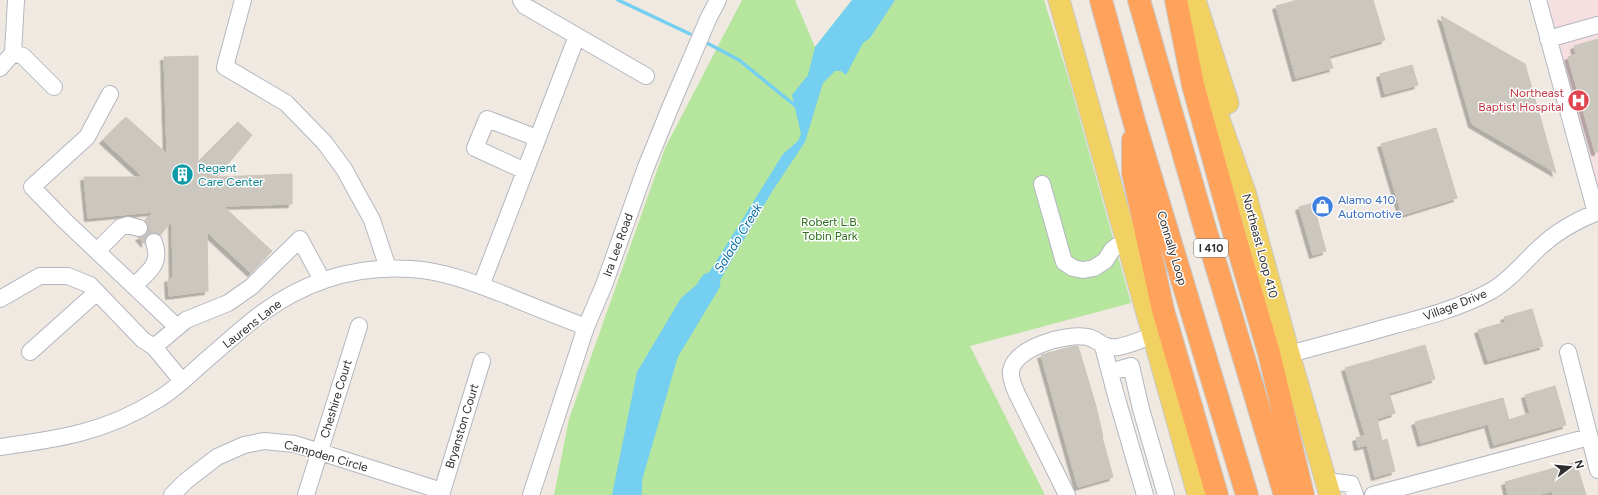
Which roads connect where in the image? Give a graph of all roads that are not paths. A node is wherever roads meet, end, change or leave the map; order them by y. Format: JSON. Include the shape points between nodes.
{"nodes":[{"id":1,"x":16,"y":0,"type":"edge"},
{"id":2,"x":243,"y":0,"type":"edge"},
{"id":3,"x":521,"y":0,"type":"edge"},
{"id":4,"x":718,"y":0,"type":"edge"},
{"id":5,"x":1059,"y":0,"type":"edge"},
{"id":6,"x":1139,"y":0,"type":"edge"},
{"id":7,"x":1177,"y":0,"type":"edge"},
{"id":8,"x":1195,"y":0,"type":"edge"},
{"id":9,"x":1538,"y":0,"type":"edge"},
{"id":10,"x":1102,"y":6,"type":"edge"},
{"id":11,"x":1598,"y":25,"type":"edge"},
{"id":12,"x":578,"y":36,"type":"junction"},
{"id":13,"x":1548,"y":39,"type":"junction"},
{"id":14,"x":13,"y":53,"type":"junction"},
{"id":15,"x":0,"y":68,"type":"edge"},
{"id":16,"x":646,"y":76,"type":"dead end"},
{"id":17,"x":54,"y":86,"type":"dead end"},
{"id":18,"x":110,"y":94,"type":"dead end"},
{"id":19,"x":1134,"y":121,"type":"junction"},
{"id":20,"x":537,"y":138,"type":"junction"},
{"id":21,"x":525,"y":171,"type":"junction"},
{"id":22,"x":1042,"y":184,"type":"dead end"},
{"id":23,"x":1597,"y":213,"type":"edge"},
{"id":24,"x":1254,"y":225,"type":"junction"},
{"id":25,"x":139,"y":228,"type":"tunnel mouth"},
{"id":26,"x":154,"y":242,"type":"tunnel mouth"},
{"id":27,"x":1128,"y":242,"type":"junction"},
{"id":28,"x":97,"y":251,"type":"junction"},
{"id":29,"x":388,"y":268,"type":"junction"},
{"id":30,"x":322,"y":280,"type":"junction"},
{"id":31,"x":134,"y":286,"type":"junction"},
{"id":32,"x":481,"y":286,"type":"junction"},
{"id":33,"x":97,"y":292,"type":"junction"},
{"id":34,"x":0,"y":300,"type":"edge"},
{"id":35,"x":358,"y":326,"type":"dead end"},
{"id":36,"x":177,"y":327,"type":"junction"},
{"id":37,"x":586,"y":327,"type":"junction"},
{"id":38,"x":1154,"y":335,"type":"junction"},
{"id":39,"x":1103,"y":346,"type":"junction"},
{"id":40,"x":154,"y":347,"type":"junction"},
{"id":41,"x":30,"y":352,"type":"dead end"},
{"id":42,"x":1568,"y":352,"type":"dead end"},
{"id":43,"x":1289,"y":354,"type":"junction"},
{"id":44,"x":482,"y":361,"type":"dead end"},
{"id":45,"x":1110,"y":372,"type":"junction"},
{"id":46,"x":182,"y":381,"type":"junction"},
{"id":47,"x":1589,"y":437,"type":"junction"},
{"id":48,"x":0,"y":447,"type":"edge"},
{"id":49,"x":319,"y":452,"type":"junction"},
{"id":50,"x":1598,"y":470,"type":"edge"},
{"id":51,"x":1328,"y":488,"type":"edge"},
{"id":52,"x":441,"y":493,"type":"edge"},
{"id":53,"x":172,"y":495,"type":"edge"},
{"id":54,"x":306,"y":495,"type":"edge"},
{"id":55,"x":531,"y":495,"type":"edge"},
{"id":56,"x":1067,"y":495,"type":"edge"},
{"id":57,"x":1144,"y":495,"type":"edge"},
{"id":58,"x":1166,"y":495,"type":"edge"},
{"id":59,"x":1198,"y":495,"type":"edge"},
{"id":60,"x":1217,"y":495,"type":"edge"},
{"id":61,"x":1247,"y":495,"type":"edge"},
{"id":62,"x":1285,"y":495,"type":"edge"},
{"id":63,"x":1303,"y":495,"type":"edge"},
{"id":64,"x":1355,"y":495,"type":"edge"},
{"id":65,"x":1374,"y":495,"type":"edge"}],
"edges":[{"from":1,"to":14,"type":"street"},
{"from":2,"to":29,"type":"street","via":[[225,67],[286,103],[324,142],[344,169],[372,220]]},
{"from":3,"to":12,"type":"street","via":[[525,6]]},
{"from":4,"to":37,"type":"street","name":"Ira Lee Road","via":[[646,167],[604,285]]},
{"from":5,"to":27,"type":"main road"},
{"from":6,"to":62,"type":"highway","number":"I 410"},
{"from":7,"to":24,"type":"main road","name":"Northeast Loop 410","via":[[1245,192]]},
{"from":7,"to":63,"type":"highway","via":[[1193,84],[1269,352]]},
{"from":8,"to":24,"type":"main road","via":[[1238,142]]},
{"from":9,"to":13,"type":"street"},
{"from":10,"to":19,"type":"highway","name":"Connally Loop"},
{"from":11,"to":13,"type":"street"},
{"from":12,"to":16,"type":"street"},
{"from":12,"to":20,"type":"street"},
{"from":13,"to":23,"type":"street"},
{"from":14,"to":15,"type":"street"},
{"from":14,"to":17,"type":"street","via":[[23,56]]},
{"from":18,"to":28,"type":"street","via":[[87,137],[32,187]]},
{"from":19,"to":60,"type":"highway","via":[[1132,173],[1163,310]]},
{"from":19,"to":61,"type":"highway","name":"Connally Loop"},
{"from":20,"to":21,"type":"street"},
{"from":20,"to":21,"type":"street","via":[[487,119],[476,148]]},
{"from":21,"to":32,"type":"street"},
{"from":22,"to":27,"type":"street","via":[[1064,262],[1073,268],[1094,268],[1105,261],[1117,246]]},
{"from":23,"to":43,"type":"street","name":"Village Drive","via":[[1559,233],[1493,290],[1470,301],[1428,316]]},
{"from":24,"to":43,"type":"main road","name":"Northeast Loop 410"},
{"from":25,"to":28,"type":"street","via":[[128,225],[121,227]]},
{"from":26,"to":31,"type":"street","via":[[156,261]]},
{"from":27,"to":38,"type":"main road"},
{"from":28,"to":31,"type":"street"},
{"from":29,"to":30,"type":"street","name":"Laurens Lane","via":[[349,272]]},
{"from":29,"to":32,"type":"street","name":"Laurens Lane","via":[[435,272]]},
{"from":30,"to":36,"type":"street","via":[[300,239],[252,287],[228,303],[186,320]]},
{"from":30,"to":46,"type":"street","name":"Laurens Lane","via":[[262,313]]},
{"from":31,"to":36,"type":"street"},
{"from":32,"to":37,"type":"street","name":"Laurens Lane"},
{"from":33,"to":34,"type":"street","via":[[90,285],[68,276],[40,276]]},
{"from":33,"to":40,"type":"street","via":[[143,340]]},
{"from":33,"to":41,"type":"street"},
{"from":35,"to":49,"type":"street","name":"Cheshire Court"},
{"from":36,"to":40,"type":"street"},
{"from":37,"to":55,"type":"street","name":"Ira Lee Road"},
{"from":38,"to":39,"type":"street","via":[[1118,347]]},
{"from":38,"to":59,"type":"main road"},
{"from":39,"to":45,"type":"street"},
{"from":39,"to":56,"type":"street","via":[[1083,336],[1044,343],[1030,348],[1017,357],[1011,370],[1022,406]]},
{"from":40,"to":46,"type":"street"},
{"from":42,"to":47,"type":"street"},
{"from":43,"to":51,"type":"main road","name":"Northeast Loop 410"},
{"from":44,"to":52,"type":"street","name":"Bryanston Court"},
{"from":45,"to":57,"type":"street"},
{"from":45,"to":58,"type":"street","via":[[1131,366]]},
{"from":46,"to":48,"type":"street","name":"Laurens Lane","via":[[159,400],[106,426],[69,437]]},
{"from":47,"to":50,"type":"street"},
{"from":47,"to":65,"type":"street"},
{"from":49,"to":52,"type":"street","name":"Campden Circle"},
{"from":49,"to":53,"type":"street","name":"Campden Circle","via":[[284,442],[264,441],[244,445],[217,456]]},
{"from":49,"to":54,"type":"street","name":"Cheshire Court"},
{"from":51,"to":64,"type":"street","via":[[1351,484]]}]}
